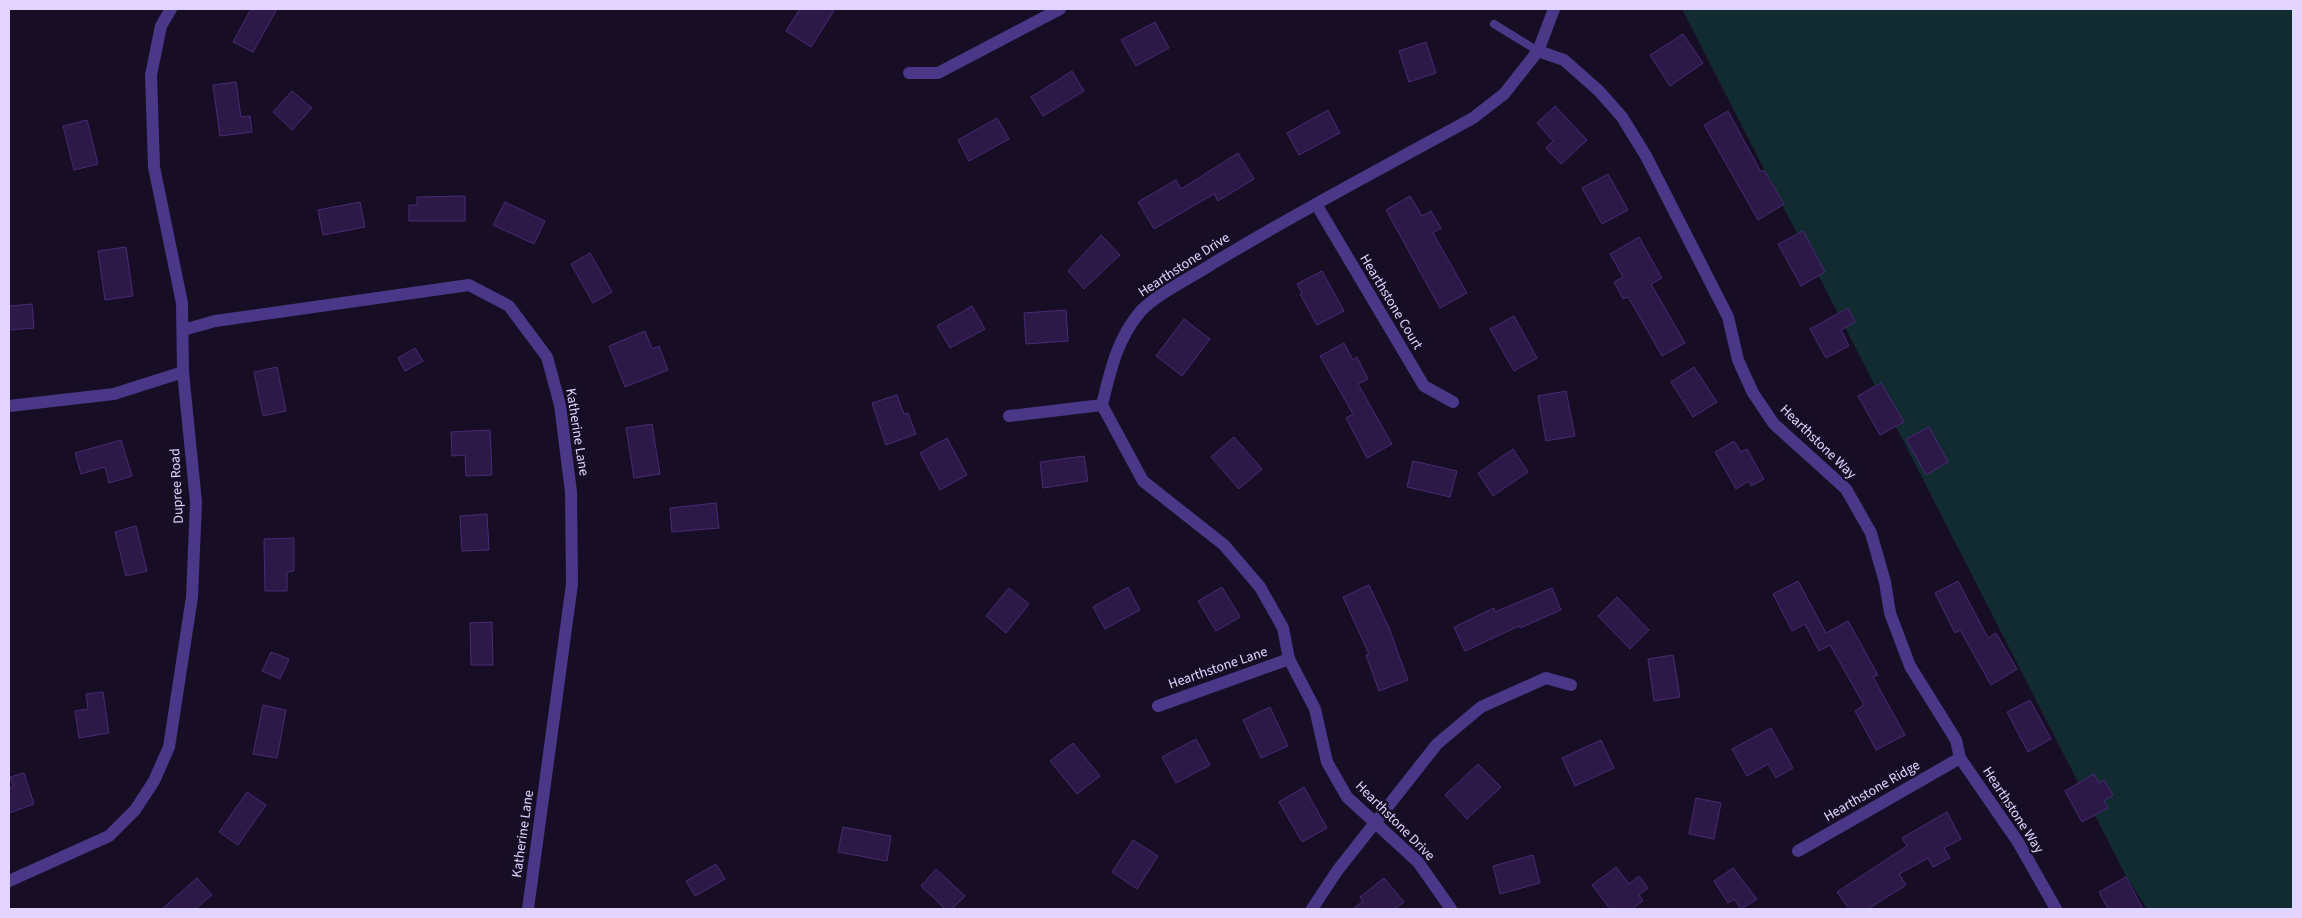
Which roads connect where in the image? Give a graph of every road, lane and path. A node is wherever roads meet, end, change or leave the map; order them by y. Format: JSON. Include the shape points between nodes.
{"nodes":[{"id":1,"x":171,"y":9,"type":"edge"},
{"id":2,"x":1060,"y":9,"type":"edge"},
{"id":3,"x":1554,"y":9,"type":"edge"},
{"id":4,"x":1494,"y":24,"type":"dead end"},
{"id":5,"x":1538,"y":50,"type":"junction"},
{"id":6,"x":909,"y":73,"type":"dead end"},
{"id":7,"x":1316,"y":204,"type":"junction"},
{"id":8,"x":183,"y":330,"type":"junction"},
{"id":9,"x":184,"y":372,"type":"junction"},
{"id":10,"x":1453,"y":402,"type":"dead end"},
{"id":11,"x":9,"y":406,"type":"edge"},
{"id":12,"x":1102,"y":406,"type":"junction"},
{"id":13,"x":1009,"y":416,"type":"dead end"},
{"id":14,"x":1289,"y":659,"type":"junction"},
{"id":15,"x":1572,"y":685,"type":"dead end"},
{"id":16,"x":1158,"y":706,"type":"dead end"},
{"id":17,"x":1960,"y":758,"type":"junction"},
{"id":18,"x":1375,"y":822,"type":"junction"},
{"id":19,"x":1798,"y":851,"type":"dead end"},
{"id":20,"x":9,"y":881,"type":"edge"},
{"id":21,"x":528,"y":909,"type":"edge"},
{"id":22,"x":1312,"y":909,"type":"edge"},
{"id":23,"x":1451,"y":909,"type":"edge"},
{"id":24,"x":2056,"y":909,"type":"edge"}],
"edges":[{"from":1,"to":8,"type":"street","name":"Dupree Road","via":[[161,26],[151,75],[154,167],[182,303]]},
{"from":2,"to":6,"type":"street","via":[[938,73]]},
{"from":3,"to":5,"type":"street","name":"Hearthstone Drive"},
{"from":4,"to":5,"type":"lane"},
{"from":5,"to":7,"type":"street","name":"Hearthstone Drive","via":[[1504,94],[1473,118]]},
{"from":5,"to":17,"type":"street","name":"Hearthstone Way","via":[[1564,60],[1599,90],[1622,118],[1646,156],[1728,317],[1738,360],[1753,393],[1774,424],[1846,489],[1871,533],[1890,613],[1910,666],[1956,740]]},
{"from":7,"to":10,"type":"street","name":"Hearthstone Court","via":[[1424,386]]},
{"from":7,"to":12,"type":"street","name":"Hearthstone Drive","via":[[1166,292],[1141,311],[1122,338]]},
{"from":8,"to":9,"type":"street","name":"Dupree Road"},
{"from":8,"to":21,"type":"street","name":"Katherine Lane","via":[[215,321],[469,285],[509,306],[547,357],[560,405],[571,492],[572,584]]},
{"from":9,"to":11,"type":"street","via":[[114,394]]},
{"from":9,"to":20,"type":"street","name":"Dupree Road","via":[[195,511],[192,597],[169,747],[154,781],[135,810],[109,836]]},
{"from":12,"to":13,"type":"street"},
{"from":12,"to":14,"type":"street","name":"Hearthstone Drive","via":[[1143,481],[1224,546],[1260,587],[1283,628]]},
{"from":14,"to":16,"type":"street","name":"Hearthstone Lane"},
{"from":14,"to":18,"type":"street","name":"Hearthstone Drive","via":[[1315,709],[1327,762],[1347,797]]},
{"from":15,"to":18,"type":"street","via":[[1546,678],[1481,707],[1437,744]]},
{"from":17,"to":19,"type":"street","name":"Hearthstone Ridge"},
{"from":17,"to":24,"type":"street","name":"Hearthstone Way","via":[[2018,842]]},
{"from":18,"to":22,"type":"street"},
{"from":18,"to":23,"type":"street","name":"Hearthstone Drive","via":[[1418,862]]}]}
